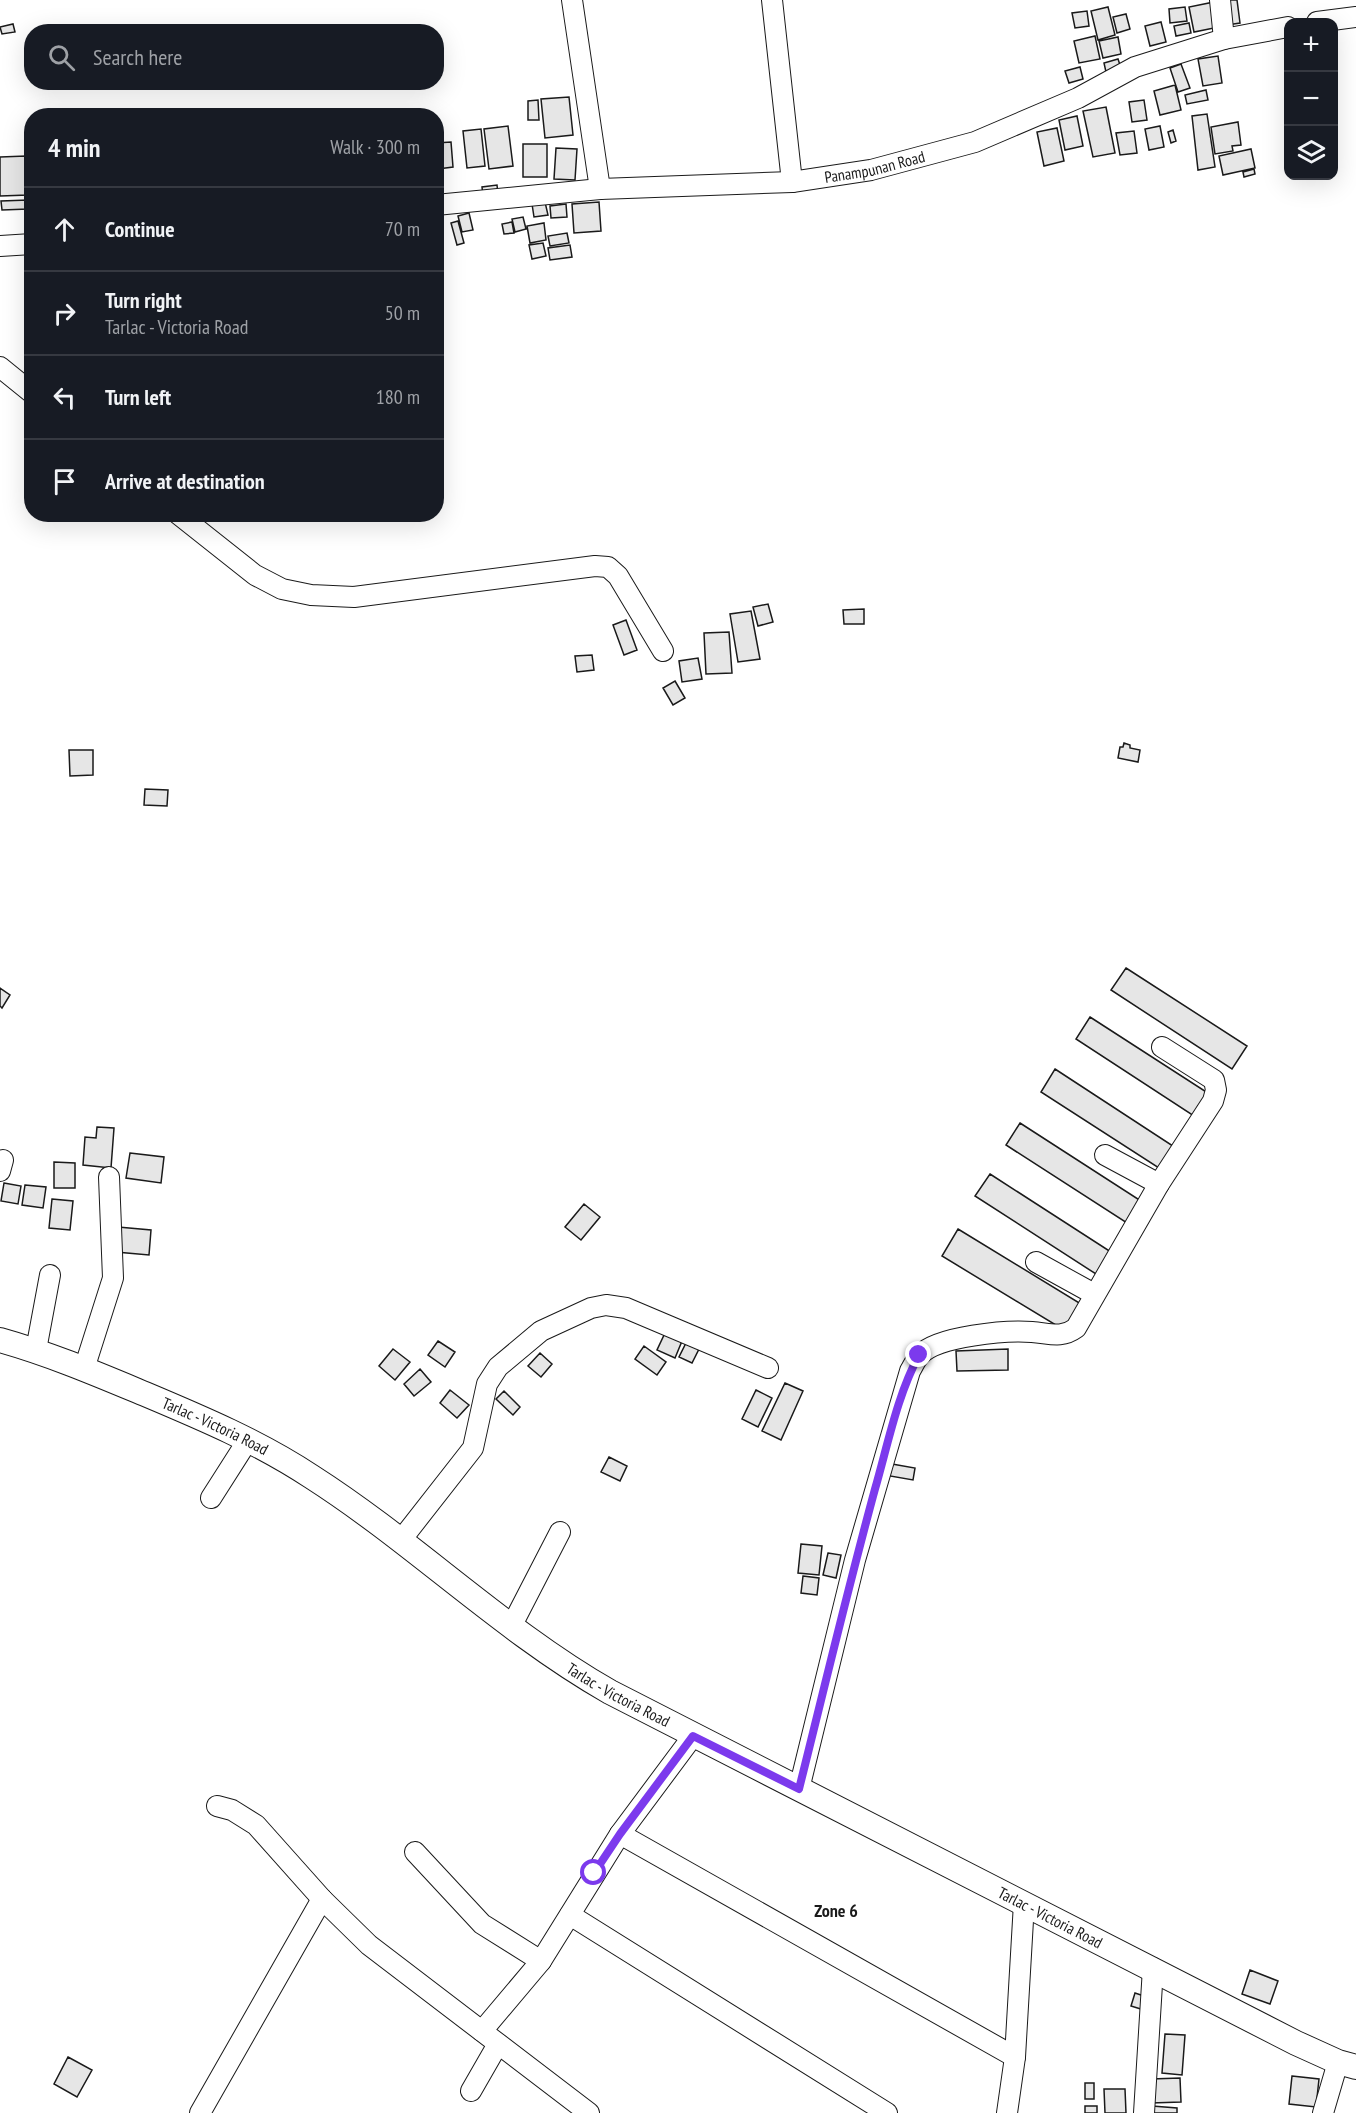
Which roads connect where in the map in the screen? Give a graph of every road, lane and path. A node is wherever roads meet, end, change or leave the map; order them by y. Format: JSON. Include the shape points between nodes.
{"nodes":[{"id":1,"x":572,"y":0,"type":"edge"},
{"id":2,"x":772,"y":0,"type":"edge"},
{"id":3,"x":1220,"y":0,"type":"edge"},
{"id":4,"x":1353,"y":12,"type":"edge"},
{"id":5,"x":1331,"y":18,"type":"edge"},
{"id":6,"x":1284,"y":28,"type":"edge"},
{"id":7,"x":1224,"y":39,"type":"junction"},
{"id":8,"x":792,"y":182,"type":"junction"},
{"id":9,"x":600,"y":189,"type":"junction"},
{"id":10,"x":444,"y":204,"type":"edge"},
{"id":11,"x":24,"y":244,"type":"edge"},
{"id":12,"x":0,"y":246,"type":"edge"},
{"id":13,"x":0,"y":367,"type":"edge"},
{"id":14,"x":24,"y":386,"type":"edge"},
{"id":15,"x":188,"y":522,"type":"edge"},
{"id":16,"x":663,"y":651,"type":"dead end"},
{"id":17,"x":1161,"y":1047,"type":"dead end"},
{"id":18,"x":1106,"y":1155,"type":"dead end"},
{"id":19,"x":109,"y":1177,"type":"dead end"},
{"id":20,"x":1159,"y":1184,"type":"junction"},
{"id":21,"x":1036,"y":1262,"type":"dead end"},
{"id":22,"x":50,"y":1275,"type":"dead end"},
{"id":23,"x":1094,"y":1294,"type":"junction"},
{"id":24,"x":0,"y":1340,"type":"edge"},
{"id":25,"x":36,"y":1350,"type":"junction"},
{"id":26,"x":768,"y":1368,"type":"dead end"},
{"id":27,"x":84,"y":1369,"type":"junction"},
{"id":28,"x":248,"y":1440,"type":"junction"},
{"id":29,"x":211,"y":1498,"type":"dead end"},
{"id":30,"x":560,"y":1532,"type":"dead end"},
{"id":31,"x":401,"y":1540,"type":"junction"},
{"id":32,"x":510,"y":1627,"type":"junction"},
{"id":33,"x":693,"y":1736,"type":"junction"},
{"id":34,"x":799,"y":1789,"type":"junction"},
{"id":35,"x":217,"y":1806,"type":"dead end"},
{"id":36,"x":620,"y":1834,"type":"junction"},
{"id":37,"x":415,"y":1852,"type":"dead end"},
{"id":38,"x":322,"y":1899,"type":"junction"},
{"id":39,"x":1024,"y":1903,"type":"junction"},
{"id":40,"x":570,"y":1915,"type":"junction"},
{"id":41,"x":541,"y":1961,"type":"junction"},
{"id":42,"x":1153,"y":1968,"type":"junction"},
{"id":43,"x":482,"y":2031,"type":"junction"},
{"id":44,"x":498,"y":2044,"type":"junction"},
{"id":45,"x":1015,"y":2057,"type":"junction"},
{"id":46,"x":1347,"y":2064,"type":"edge"},
{"id":47,"x":471,"y":2091,"type":"dead end"},
{"id":48,"x":200,"y":2113,"type":"edge"},
{"id":49,"x":589,"y":2113,"type":"edge"},
{"id":50,"x":887,"y":2113,"type":"edge"},
{"id":51,"x":1006,"y":2113,"type":"edge"},
{"id":52,"x":1144,"y":2113,"type":"edge"},
{"id":53,"x":1323,"y":2113,"type":"edge"}],
"edges":[{"from":1,"to":9,"type":"street"},
{"from":2,"to":8,"type":"street"},
{"from":3,"to":7,"type":"street"},
{"from":4,"to":5,"type":"street"},
{"from":6,"to":7,"type":"street","name":"Panampunan Road"},
{"from":7,"to":8,"type":"street","name":"Panampunan Road","via":[[1135,67],[1078,98],[975,142],[871,170]]},
{"from":8,"to":9,"type":"street","name":"Panampunan Road"},
{"from":9,"to":10,"type":"street","name":"Panampunan Road"},
{"from":11,"to":12,"type":"street"},
{"from":13,"to":14,"type":"street"},
{"from":15,"to":16,"type":"street","via":[[255,575],[282,589],[311,595],[354,597],[608,567],[618,576]]},
{"from":17,"to":20,"type":"street","via":[[1214,1080],[1216,1090],[1213,1101]]},
{"from":18,"to":20,"type":"street"},
{"from":19,"to":27,"type":"street","via":[[113,1278]]},
{"from":20,"to":23,"type":"street"},
{"from":21,"to":23,"type":"street"},
{"from":22,"to":25,"type":"street"},
{"from":23,"to":34,"type":"street","via":[[1076,1328],[1068,1334],[978,1335],[932,1346],[919,1355],[897,1412],[862,1537]]},
{"from":24,"to":25,"type":"main road","name":"Tarlac - Victoria Road"},
{"from":25,"to":27,"type":"main road","name":"Tarlac - Victoria Road"},
{"from":26,"to":31,"type":"street","via":[[626,1308],[591,1308],[541,1331],[498,1367],[487,1384],[473,1448]]},
{"from":27,"to":28,"type":"main road","name":"Tarlac - Victoria Road"},
{"from":28,"to":29,"type":"street"},
{"from":28,"to":31,"type":"main road","name":"Tarlac - Victoria Road","via":[[313,1477]]},
{"from":30,"to":32,"type":"street"},
{"from":31,"to":32,"type":"main road","name":"Tarlac - Victoria Road"},
{"from":32,"to":33,"type":"main road","name":"Tarlac - Victoria Road","via":[[568,1668]]},
{"from":33,"to":34,"type":"main road","name":"Tarlac - Victoria Road"},
{"from":33,"to":36,"type":"street"},
{"from":34,"to":39,"type":"main road","name":"Tarlac - Victoria Road"},
{"from":35,"to":38,"type":"street","via":[[256,1825]]},
{"from":36,"to":40,"type":"street"},
{"from":36,"to":45,"type":"street"},
{"from":37,"to":41,"type":"street","via":[[482,1924]]},
{"from":38,"to":43,"type":"street","via":[[369,1945]]},
{"from":38,"to":48,"type":"street"},
{"from":39,"to":42,"type":"main road","name":"Tarlac - Victoria Road"},
{"from":39,"to":45,"type":"street"},
{"from":40,"to":41,"type":"street"},
{"from":40,"to":50,"type":"street"},
{"from":41,"to":43,"type":"street"},
{"from":42,"to":46,"type":"main road","name":"Tarlac - Victoria Road","via":[[1296,2043]]},
{"from":42,"to":52,"type":"street"},
{"from":43,"to":44,"type":"street"},
{"from":44,"to":47,"type":"street"},
{"from":44,"to":49,"type":"street"},
{"from":45,"to":51,"type":"street"},
{"from":46,"to":53,"type":"street"}]}
